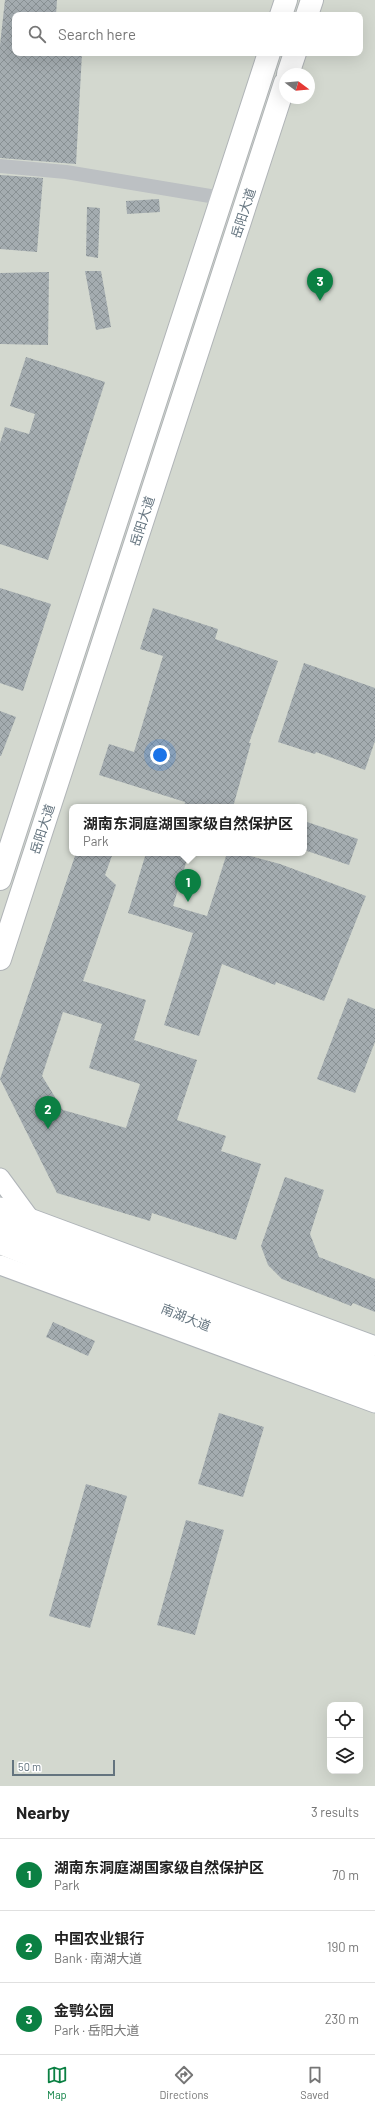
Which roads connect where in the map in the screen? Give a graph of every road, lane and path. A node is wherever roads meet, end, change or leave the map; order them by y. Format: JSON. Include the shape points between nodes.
{"nodes":[{"id":1,"x":286,"y":0,"type":"edge"},
{"id":2,"x":312,"y":0,"type":"edge"},
{"id":3,"x":282,"y":12,"type":"edge"},
{"id":4,"x":308,"y":12,"type":"edge"},
{"id":5,"x":268,"y":56,"type":"edge"},
{"id":6,"x":294,"y":56,"type":"edge"},
{"id":7,"x":290,"y":68,"type":"edge"},
{"id":8,"x":279,"y":101,"type":"edge"},
{"id":9,"x":0,"y":166,"type":"edge"},
{"id":10,"x":222,"y":198,"type":"junction"},
{"id":11,"x":0,"y":879,"type":"edge"},
{"id":12,"x":0,"y":959,"type":"edge"},
{"id":13,"x":0,"y":1178,"type":"edge"},
{"id":14,"x":0,"y":1207,"type":"edge"},
{"id":15,"x":30,"y":1218,"type":"junction"},
{"id":16,"x":0,"y":1225,"type":"edge"},
{"id":17,"x":0,"y":1243,"type":"edge"},
{"id":18,"x":42,"y":1250,"type":"junction"},
{"id":19,"x":1,"y":1266,"type":"edge"},
{"id":20,"x":375,"y":1346,"type":"edge"},
{"id":21,"x":375,"y":1367,"type":"edge"},
{"id":22,"x":375,"y":1386,"type":"edge"},
{"id":23,"x":375,"y":1403,"type":"edge"}],
"edges":[{"from":1,"to":3,"type":"main road"},
{"from":2,"to":4,"type":"main road"},
{"from":5,"to":10,"type":"main road","name":"岳阳大道"},
{"from":6,"to":7,"type":"main road"},
{"from":8,"to":12,"type":"main road","name":"岳阳大道"},
{"from":9,"to":10,"type":"street","via":[[66,172]]},
{"from":10,"to":11,"type":"main road","name":"岳阳大道"},
{"from":13,"to":15,"type":"main road"},
{"from":14,"to":15,"type":"main road"},
{"from":15,"to":18,"type":"main road"},
{"from":15,"to":20,"type":"main road"},
{"from":16,"to":18,"type":"main road","name":"南湖大道"},
{"from":17,"to":18,"type":"main road","name":"南湖大道"},
{"from":18,"to":19,"type":"main road"},
{"from":18,"to":21,"type":"main road","name":"南湖大道"},
{"from":18,"to":22,"type":"main road","name":"南湖大道","via":[[226,1333]]},
{"from":19,"to":23,"type":"main road"}]}
